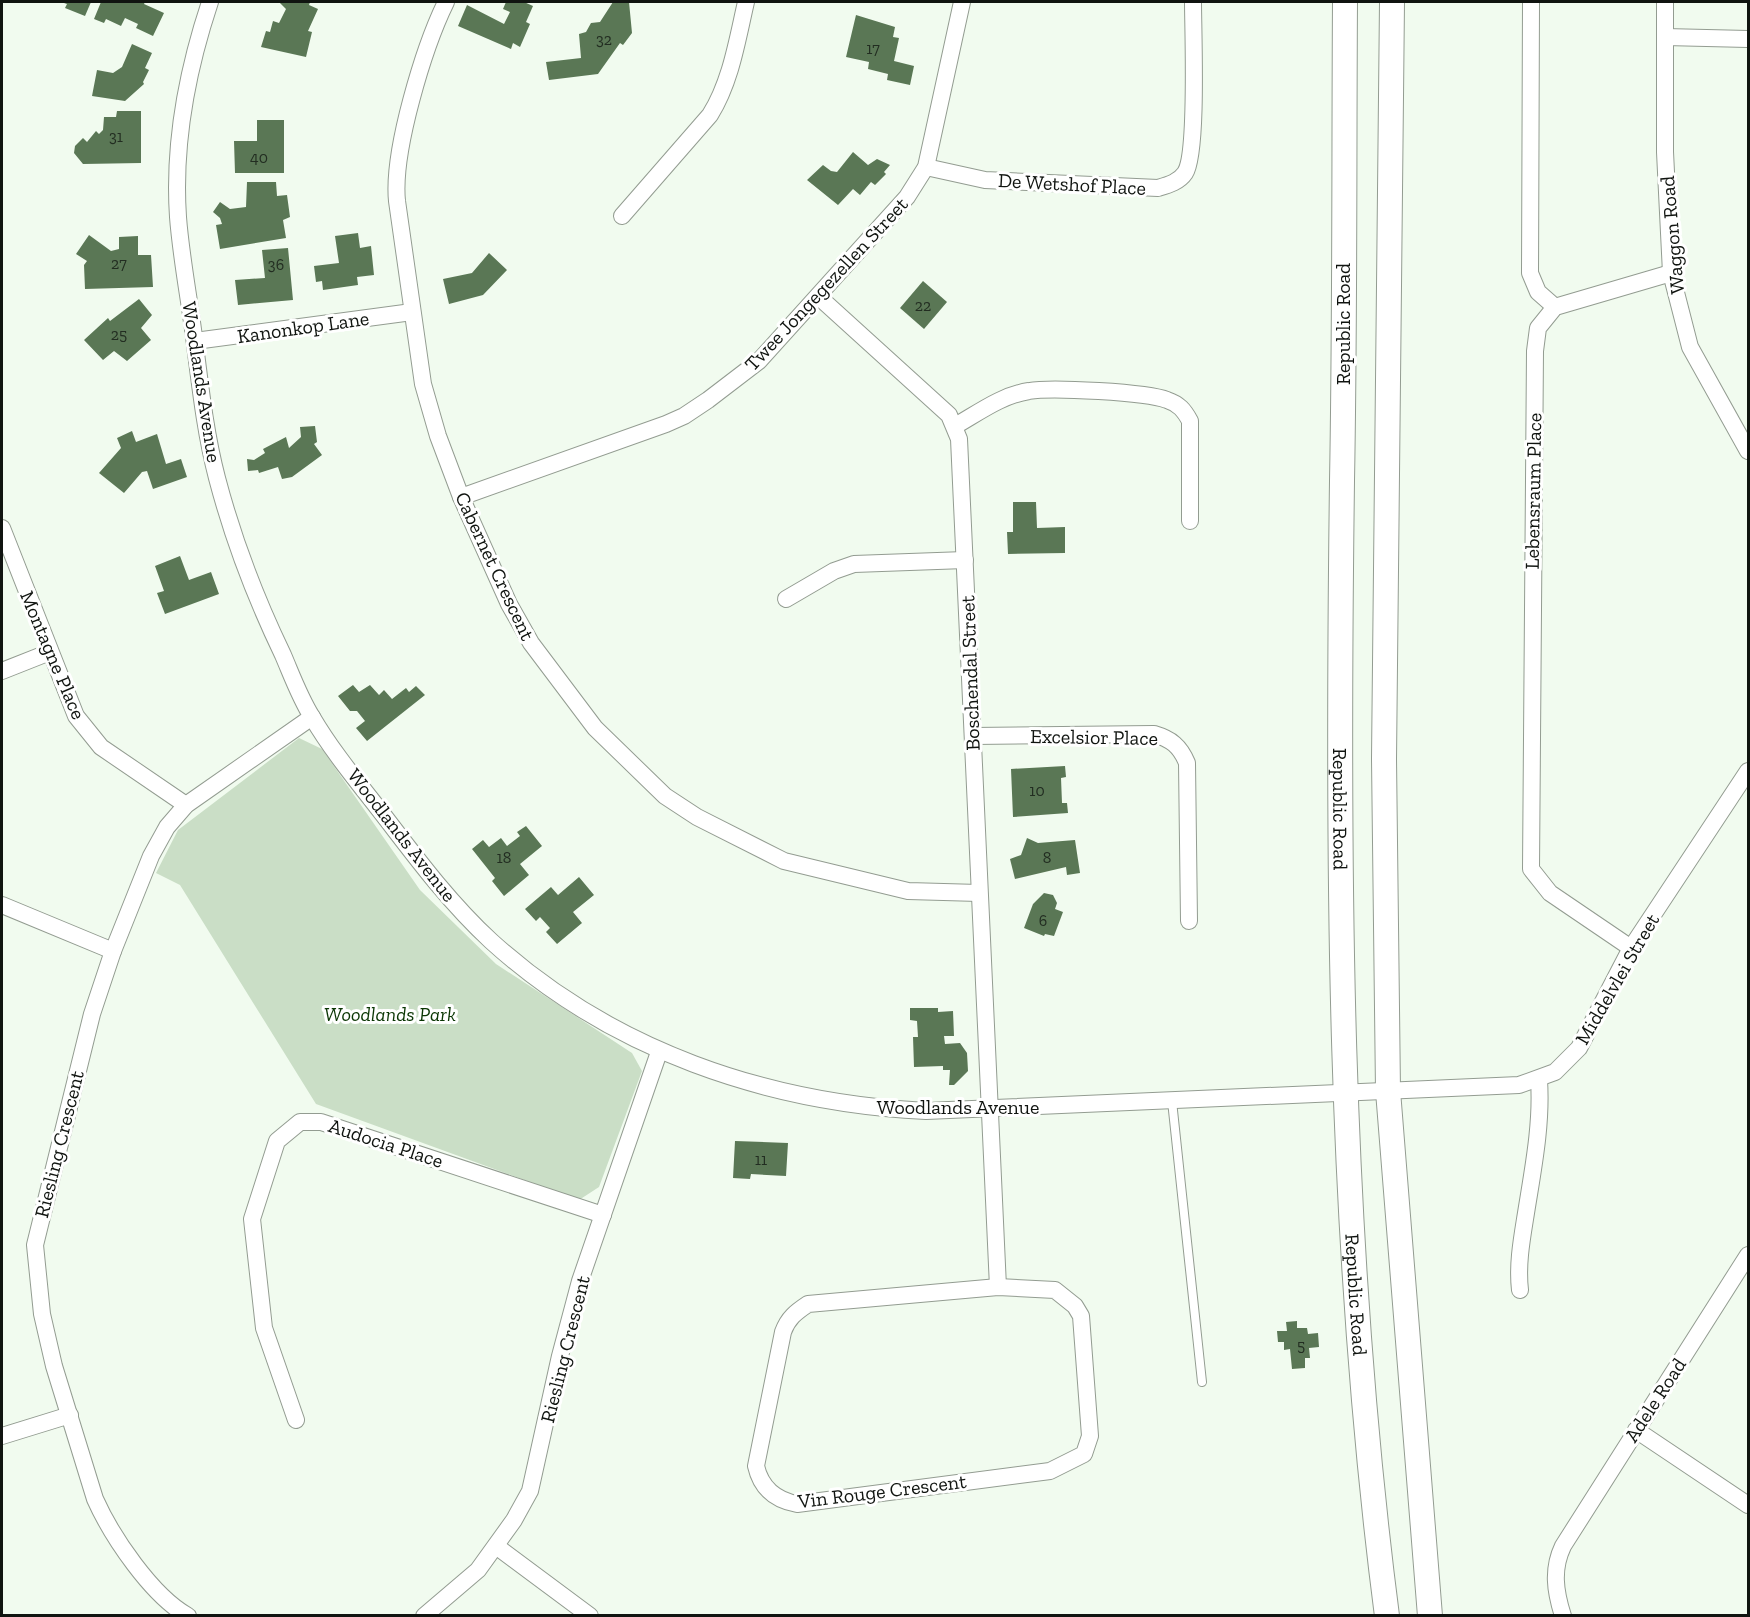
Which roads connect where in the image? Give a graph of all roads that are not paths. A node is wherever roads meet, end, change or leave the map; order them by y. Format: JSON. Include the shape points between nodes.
{"nodes":[{"id":1,"x":210,"y":2,"type":"edge"},
{"id":2,"x":446,"y":2,"type":"edge"},
{"id":3,"x":746,"y":2,"type":"edge"},
{"id":4,"x":962,"y":2,"type":"edge"},
{"id":5,"x":1193,"y":2,"type":"edge"},
{"id":6,"x":1345,"y":2,"type":"edge"},
{"id":7,"x":1392,"y":2,"type":"edge"},
{"id":8,"x":1532,"y":2,"type":"edge"},
{"id":9,"x":1665,"y":2,"type":"edge"},
{"id":10,"x":1665,"y":37,"type":"junction"},
{"id":11,"x":1749,"y":39,"type":"edge"},
{"id":12,"x":926,"y":167,"type":"junction"},
{"id":13,"x":622,"y":216,"type":"dead end"},
{"id":14,"x":1671,"y":273,"type":"junction"},
{"id":15,"x":819,"y":297,"type":"junction"},
{"id":16,"x":1556,"y":307,"type":"junction"},
{"id":17,"x":412,"y":312,"type":"junction"},
{"id":18,"x":195,"y":342,"type":"junction"},
{"id":19,"x":955,"y":426,"type":"junction"},
{"id":20,"x":1749,"y":451,"type":"edge"},
{"id":21,"x":461,"y":497,"type":"junction"},
{"id":22,"x":1190,"y":521,"type":"dead end"},
{"id":23,"x":2,"y":528,"type":"edge"},
{"id":24,"x":965,"y":560,"type":"junction"},
{"id":25,"x":786,"y":599,"type":"dead end"},
{"id":26,"x":50,"y":652,"type":"junction"},
{"id":27,"x":2,"y":671,"type":"edge"},
{"id":28,"x":312,"y":717,"type":"junction"},
{"id":29,"x":973,"y":736,"type":"junction"},
{"id":30,"x":1749,"y":771,"type":"edge"},
{"id":31,"x":186,"y":805,"type":"junction"},
{"id":32,"x":979,"y":893,"type":"junction"},
{"id":33,"x":2,"y":905,"type":"edge"},
{"id":34,"x":1189,"y":921,"type":"dead end"},
{"id":35,"x":1631,"y":948,"type":"junction"},
{"id":36,"x":113,"y":951,"type":"junction"},
{"id":37,"x":660,"y":1052,"type":"junction"},
{"id":38,"x":1539,"y":1080,"type":"junction"},
{"id":39,"x":1388,"y":1091,"type":"junction"},
{"id":40,"x":1344,"y":1094,"type":"junction"},
{"id":41,"x":1172,"y":1101,"type":"junction"},
{"id":42,"x":989,"y":1108,"type":"junction"},
{"id":43,"x":603,"y":1215,"type":"junction"},
{"id":44,"x":1749,"y":1255,"type":"edge"},
{"id":45,"x":998,"y":1287,"type":"junction"},
{"id":46,"x":1520,"y":1290,"type":"dead end"},
{"id":47,"x":1202,"y":1382,"type":"dead end"},
{"id":48,"x":70,"y":1415,"type":"junction"},
{"id":49,"x":296,"y":1420,"type":"dead end"},
{"id":50,"x":1636,"y":1430,"type":"junction"},
{"id":51,"x":2,"y":1436,"type":"edge"},
{"id":52,"x":1749,"y":1505,"type":"edge"},
{"id":53,"x":496,"y":1546,"type":"junction"},
{"id":54,"x":189,"y":1616,"type":"edge"},
{"id":55,"x":424,"y":1616,"type":"edge"},
{"id":56,"x":590,"y":1616,"type":"edge"},
{"id":57,"x":1387,"y":1616,"type":"edge"},
{"id":58,"x":1430,"y":1616,"type":"edge"},
{"id":59,"x":1563,"y":1616,"type":"edge"}],
"edges":[{"from":1,"to":18,"type":"street","name":"Woodlands Avenue","via":[[195,47],[180,118],[177,167],[178,217]]},
{"from":2,"to":17,"type":"street","name":"Cabernet Crescent","via":[[423,61],[395,181]]},
{"from":3,"to":13,"type":"street","via":[[719,100]]},
{"from":4,"to":12,"type":"street","name":"Twee Jongegezellen Street"},
{"from":5,"to":12,"type":"street","name":"De Wetshof Place","via":[[1192,145],[1185,173],[1172,184],[1158,188],[986,180]]},
{"from":6,"to":40,"type":"main road","name":"Republic Road","via":[[1340,707]]},
{"from":7,"to":39,"type":"main road","via":[[1384,759]]},
{"from":8,"to":16,"type":"street","via":[[1530,273],[1538,292]]},
{"from":9,"to":10,"type":"street","name":"Waggon Road"},
{"from":10,"to":11,"type":"street"},
{"from":10,"to":14,"type":"street","name":"Waggon Road"},
{"from":12,"to":15,"type":"street","name":"Twee Jongegezellen Street","via":[[908,197]]},
{"from":14,"to":16,"type":"street"},
{"from":14,"to":20,"type":"street","name":"Waggon Road","via":[[1690,347]]},
{"from":15,"to":19,"type":"street","name":"Boschendal Street","via":[[925,391],[949,414]]},
{"from":15,"to":21,"type":"street","name":"Twee Jongegezellen Street","via":[[759,361],[684,416]]},
{"from":16,"to":35,"type":"street","name":"Lebensraum Place","via":[[1542,321],[1534,351],[1531,869],[1550,893]]},
{"from":17,"to":18,"type":"street","name":"Kanonkop Lane"},
{"from":17,"to":21,"type":"street","name":"Cabernet Crescent","via":[[429,406]]},
{"from":18,"to":28,"type":"street","name":"Woodlands Avenue","via":[[217,479],[257,601]]},
{"from":19,"to":22,"type":"street","via":[[1009,396],[1031,390],[1147,394],[1168,400],[1183,408],[1190,421]]},
{"from":19,"to":24,"type":"street","name":"Boschendal Street","via":[[959,439]]},
{"from":21,"to":32,"type":"street","name":"Cabernet Crescent","via":[[504,594],[531,643],[595,728],[673,802],[784,861],[908,891]]},
{"from":23,"to":26,"type":"street","name":"Montagne Place"},
{"from":24,"to":25,"type":"street","via":[[854,564]]},
{"from":24,"to":29,"type":"street","name":"Boschendal Street"},
{"from":26,"to":27,"type":"street"},
{"from":26,"to":31,"type":"street","name":"Montagne Place","via":[[69,703],[92,738]]},
{"from":28,"to":31,"type":"street","name":"Riesling Crescent"},
{"from":28,"to":37,"type":"street","name":"Woodlands Avenue","via":[[436,884],[492,941],[574,1003]]},
{"from":29,"to":32,"type":"street","name":"Boschendal Street"},
{"from":29,"to":34,"type":"street","name":"Excelsior Place","via":[[1154,734],[1173,742],[1187,763]]},
{"from":30,"to":35,"type":"street","name":"Middelvlei Street"},
{"from":31,"to":36,"type":"street","name":"Riesling Crescent","via":[[167,827],[151,856]]},
{"from":32,"to":42,"type":"street","name":"Boschendal Street"},
{"from":33,"to":36,"type":"street"},
{"from":35,"to":38,"type":"street","name":"Middelvlei Street","via":[[1579,1048],[1555,1072]]},
{"from":36,"to":48,"type":"street","name":"Riesling Crescent","via":[[92,1014],[35,1245],[42,1314]]},
{"from":37,"to":42,"type":"street","name":"Woodlands Avenue","via":[[764,1088],[840,1104],[926,1111]]},
{"from":37,"to":43,"type":"street","name":"Riesling Crescent"},
{"from":38,"to":39,"type":"street","name":"Middelvlei Street","via":[[1519,1085]]},
{"from":38,"to":46,"type":"street","via":[[1540,1111],[1521,1249]]},
{"from":39,"to":40,"type":"street","name":"Woodlands Avenue"},
{"from":39,"to":58,"type":"main road"},
{"from":40,"to":41,"type":"street","name":"Woodlands Avenue"},
{"from":40,"to":57,"type":"main road","name":"Republic Road","via":[[1361,1358]]},
{"from":41,"to":42,"type":"street","name":"Woodlands Avenue"},
{"from":41,"to":47,"type":"lane"},
{"from":42,"to":45,"type":"street"},
{"from":43,"to":49,"type":"street","name":"Audocia Place","via":[[321,1122],[300,1122],[276,1141],[254,1206],[252,1233],[264,1328]]},
{"from":43,"to":53,"type":"street","name":"Riesling Crescent","via":[[560,1356],[534,1477],[514,1520]]},
{"from":44,"to":50,"type":"street","name":"Adele Road"},
{"from":45,"to":45,"type":"street","name":"Vin Rouge Crescent","via":[[1055,1290],[1068,1298],[1081,1316],[1090,1436],[1084,1454],[1050,1471],[797,1504],[785,1502],[766,1490],[756,1466],[783,1332],[795,1312],[808,1304]]},
{"from":48,"to":51,"type":"street"},
{"from":48,"to":54,"type":"street","name":"Riesling Crescent","via":[[102,1515],[158,1593]]},
{"from":50,"to":52,"type":"street"},
{"from":50,"to":59,"type":"street","name":"Adele Road","via":[[1563,1546],[1555,1568]]},
{"from":53,"to":55,"type":"street","name":"Riesling Crescent","via":[[478,1570]]},
{"from":53,"to":56,"type":"street"}]}
